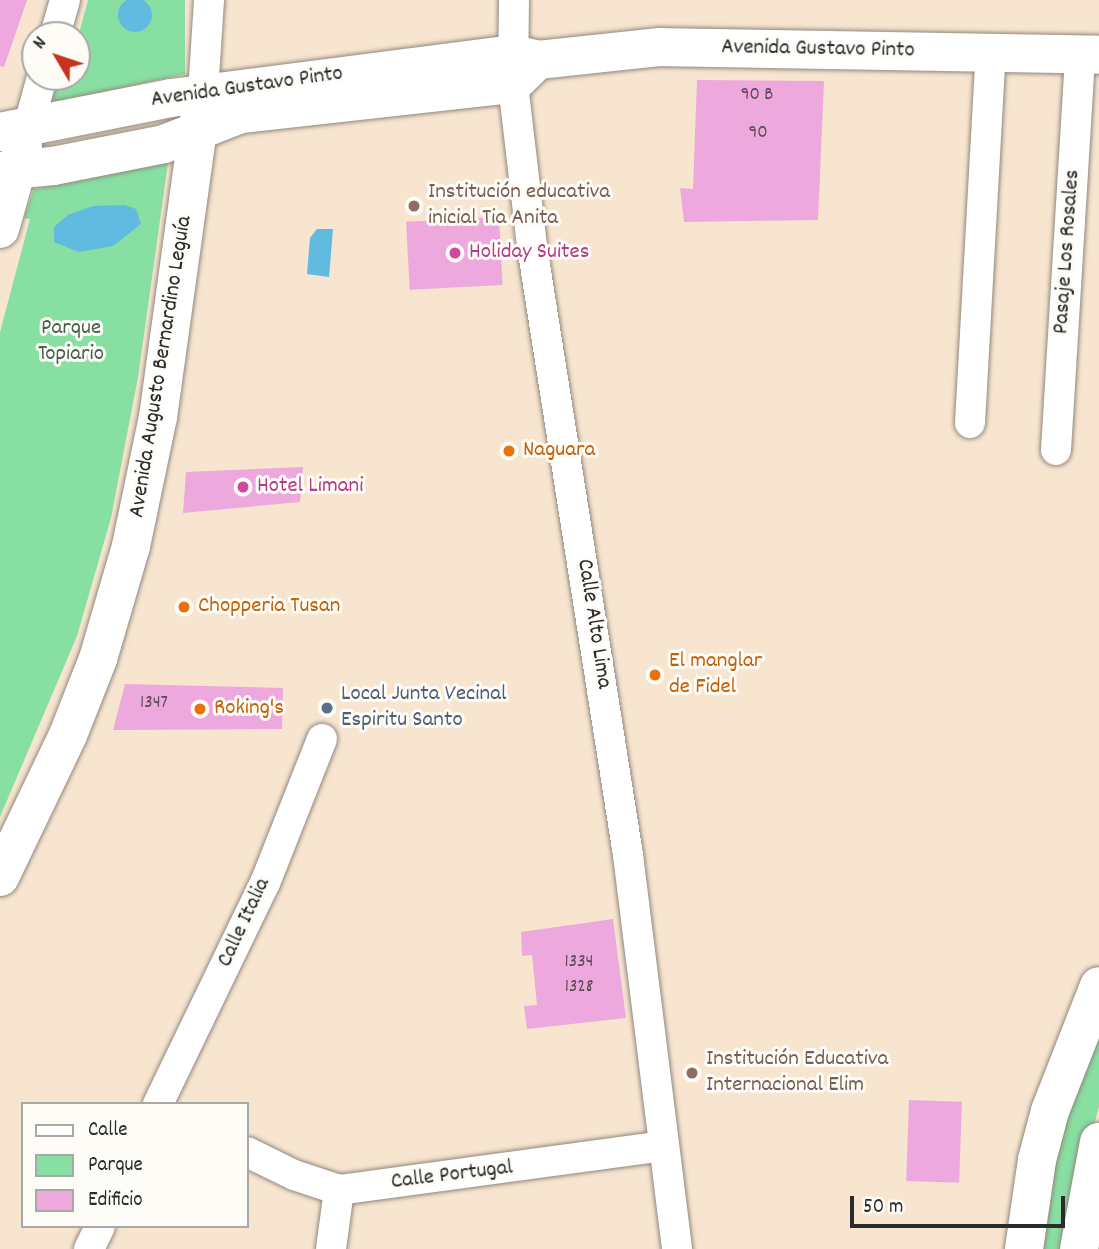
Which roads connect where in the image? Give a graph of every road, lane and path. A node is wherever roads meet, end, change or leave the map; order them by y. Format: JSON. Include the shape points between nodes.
{"nodes":[{"id":1,"x":65,"y":0,"type":"edge"},
{"id":2,"x":209,"y":0,"type":"edge"},
{"id":3,"x":514,"y":0,"type":"edge"},
{"id":4,"x":59,"y":21,"type":"edge"},
{"id":5,"x":990,"y":53,"type":"junction"},
{"id":6,"x":1089,"y":55,"type":"edge"},
{"id":7,"x":521,"y":66,"type":"junction"},
{"id":8,"x":35,"y":91,"type":"edge"},
{"id":9,"x":204,"y":93,"type":"junction"},
{"id":10,"x":14,"y":130,"type":"edge"},
{"id":11,"x":198,"y":132,"type":"junction"},
{"id":12,"x":8,"y":170,"type":"edge"},
{"id":13,"x":0,"y":229,"type":"edge"},
{"id":14,"x":970,"y":423,"type":"dead end"},
{"id":15,"x":1056,"y":450,"type":"dead end"},
{"id":16,"x":322,"y":739,"type":"dead end"},
{"id":17,"x":0,"y":877,"type":"edge"},
{"id":18,"x":1099,"y":986,"type":"edge"},
{"id":19,"x":159,"y":1102,"type":"edge"},
{"id":20,"x":1099,"y":1142,"type":"edge"},
{"id":21,"x":663,"y":1146,"type":"junction"},
{"id":22,"x":248,"y":1152,"type":"edge"},
{"id":23,"x":339,"y":1190,"type":"junction"},
{"id":24,"x":99,"y":1228,"type":"edge"},
{"id":25,"x":89,"y":1249,"type":"edge"},
{"id":26,"x":331,"y":1249,"type":"edge"},
{"id":27,"x":677,"y":1249,"type":"edge"},
{"id":28,"x":1024,"y":1249,"type":"edge"},
{"id":29,"x":1079,"y":1249,"type":"edge"}],
"edges":[{"from":1,"to":4,"type":"street"},
{"from":2,"to":9,"type":"street","name":"Avenida Augusto Bernardino Leguía"},
{"from":3,"to":7,"type":"street","name":"Calle Alto Lima"},
{"from":5,"to":6,"type":"main road","name":"Avenida Gustavo Pinto"},
{"from":5,"to":7,"type":"main road","name":"Avenida Gustavo Pinto","via":[[660,47]]},
{"from":5,"to":14,"type":"street"},
{"from":6,"to":15,"type":"street","name":"Pasaje Los Rosales"},
{"from":7,"to":9,"type":"main road","name":"Avenida Gustavo Pinto"},
{"from":7,"to":11,"type":"main road","name":"Avenida Gustavo Pinto","via":[[241,114]]},
{"from":7,"to":21,"type":"street","name":"Calle Alto Lima","via":[[532,246],[628,855]]},
{"from":8,"to":10,"type":"street"},
{"from":9,"to":10,"type":"main road","name":"Avenida Gustavo Pinto"},
{"from":9,"to":11,"type":"main road","name":"Avenida Augusto Bernardino Leguía"},
{"from":10,"to":12,"type":"main road"},
{"from":11,"to":12,"type":"main road","name":"Avenida Gustavo Pinto","via":[[164,144]]},
{"from":11,"to":17,"type":"main road","name":"Avenida Augusto Bernardino Leguía","via":[[158,417],[131,546],[98,659],[68,735]]},
{"from":12,"to":13,"type":"main road"},
{"from":16,"to":19,"type":"street","name":"Calle Italia","via":[[265,883]]},
{"from":18,"to":28,"type":"main road","via":[[1050,1111],[1037,1160]]},
{"from":20,"to":29,"type":"main road"},
{"from":21,"to":23,"type":"street","name":"Calle Portugal"},
{"from":21,"to":27,"type":"street","name":"Calle Alto Lima"},
{"from":22,"to":23,"type":"street","name":"Calle Portugal"},
{"from":23,"to":26,"type":"street"},
{"from":24,"to":25,"type":"street"}]}
